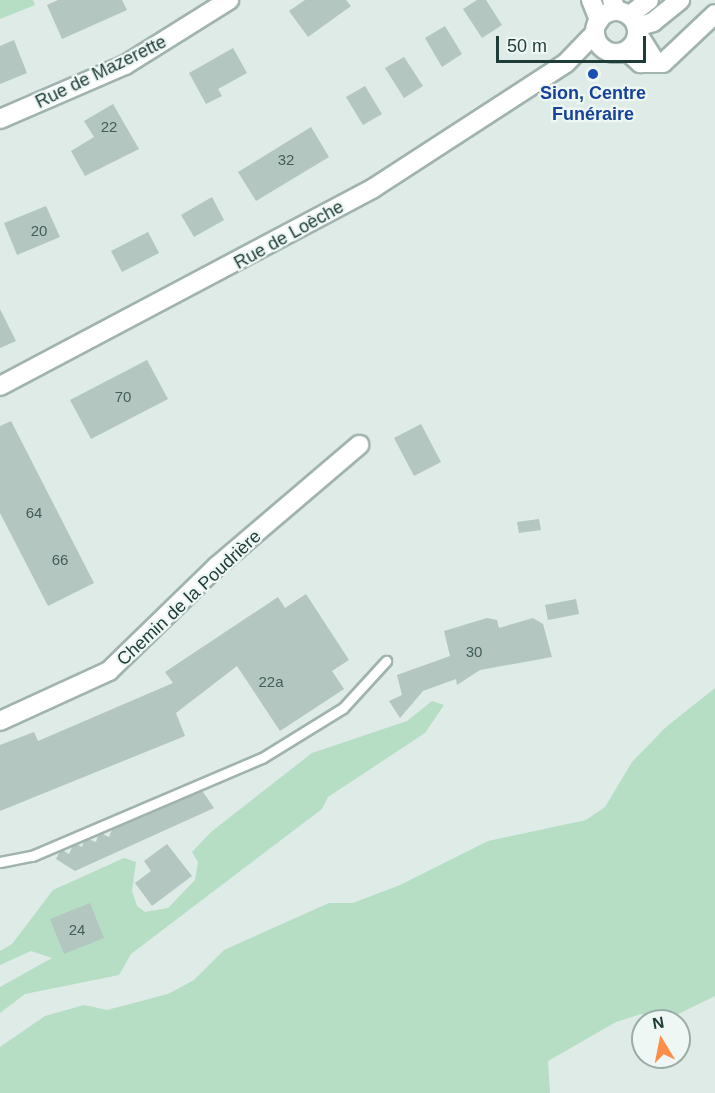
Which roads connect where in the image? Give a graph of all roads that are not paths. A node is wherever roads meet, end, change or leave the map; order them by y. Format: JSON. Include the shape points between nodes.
{"nodes":[{"id":1,"x":229,"y":0,"type":"edge"},
{"id":2,"x":591,"y":0,"type":"edge"},
{"id":3,"x":649,"y":0,"type":"edge"},
{"id":4,"x":680,"y":0,"type":"edge"},
{"id":5,"x":715,"y":14,"type":"edge"},
{"id":6,"x":627,"y":17,"type":"edge"},
{"id":7,"x":597,"y":26,"type":"junction"},
{"id":8,"x":606,"y":51,"type":"junction"},
{"id":9,"x":627,"y":51,"type":"junction"},
{"id":10,"x":655,"y":61,"type":"junction"},
{"id":11,"x":566,"y":63,"type":"junction"},
{"id":12,"x":0,"y":119,"type":"edge"},
{"id":13,"x":0,"y":386,"type":"edge"},
{"id":14,"x":359,"y":445,"type":"dead end"},
{"id":15,"x":386,"y":661,"type":"dead end"},
{"id":16,"x":0,"y":721,"type":"edge"},
{"id":17,"x":0,"y":862,"type":"edge"}],
"edges":[{"from":1,"to":12,"type":"street","name":"Rue de Mazerette","via":[[125,65]]},
{"from":2,"to":7,"type":"street"},
{"from":3,"to":6,"type":"street"},
{"from":4,"to":6,"type":"street"},
{"from":5,"to":10,"type":"street","via":[[669,58]]},
{"from":6,"to":7,"type":"street","name":"Rue de Loèche"},
{"from":6,"to":9,"type":"street"},
{"from":6,"to":10,"type":"street"},
{"from":7,"to":8,"type":"street"},
{"from":7,"to":11,"type":"street","name":"Rue de Loèche"},
{"from":8,"to":9,"type":"street","name":"Rue de Loèche"},
{"from":8,"to":11,"type":"street","name":"Rue de Loèche"},
{"from":9,"to":10,"type":"street","via":[[640,63]]},
{"from":11,"to":13,"type":"street","name":"Rue de Loèche","via":[[372,189]]},
{"from":14,"to":16,"type":"street","name":"Chemin de la Poudrière","via":[[217,566],[109,671]]},
{"from":15,"to":17,"type":"lane","via":[[343,708],[262,758],[32,856]]}]}
